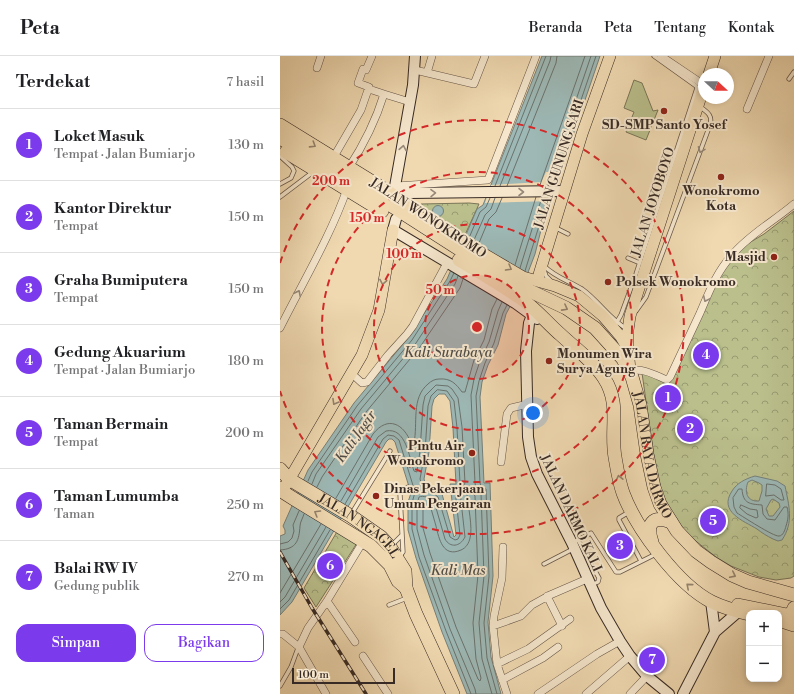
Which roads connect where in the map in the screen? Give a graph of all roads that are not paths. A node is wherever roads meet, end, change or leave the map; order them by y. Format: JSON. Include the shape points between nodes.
{"nodes":[{"id":1,"x":321,"y":56,"type":"edge"},
{"id":2,"x":372,"y":56,"type":"edge"},
{"id":3,"x":415,"y":56,"type":"edge"},
{"id":4,"x":432,"y":56,"type":"edge"},
{"id":5,"x":485,"y":56,"type":"edge"},
{"id":6,"x":536,"y":56,"type":"edge"},
{"id":7,"x":610,"y":56,"type":"edge"},
{"id":8,"x":614,"y":56,"type":"edge"},
{"id":9,"x":654,"y":56,"type":"edge"},
{"id":10,"x":661,"y":56,"type":"edge"},
{"id":11,"x":715,"y":56,"type":"edge"},
{"id":12,"x":768,"y":56,"type":"edge"},
{"id":13,"x":673,"y":67,"type":"junction"},
{"id":14,"x":317,"y":68,"type":"dead end"},
{"id":15,"x":711,"y":68,"type":"edge"},
{"id":16,"x":414,"y":70,"type":"junction"},
{"id":17,"x":794,"y":72,"type":"edge"},
{"id":18,"x":427,"y":73,"type":"junction"},
{"id":19,"x":790,"y":79,"type":"dead end"},
{"id":20,"x":698,"y":82,"type":"edge"},
{"id":21,"x":369,"y":89,"type":"junction"},
{"id":22,"x":384,"y":94,"type":"junction"},
{"id":23,"x":410,"y":102,"type":"junction"},
{"id":24,"x":698,"y":105,"type":"joint"},
{"id":25,"x":747,"y":109,"type":"dead end"},
{"id":26,"x":280,"y":124,"type":"edge"},
{"id":27,"x":280,"y":138,"type":"edge"},
{"id":28,"x":280,"y":148,"type":"edge"},
{"id":29,"x":280,"y":156,"type":"edge"},
{"id":30,"x":322,"y":168,"type":"junction"},
{"id":31,"x":673,"y":171,"type":"junction"},
{"id":32,"x":343,"y":175,"type":"junction"},
{"id":33,"x":280,"y":184,"type":"edge"},
{"id":34,"x":347,"y":188,"type":"junction"},
{"id":35,"x":366,"y":190,"type":"junction"},
{"id":36,"x":392,"y":190,"type":"junction"},
{"id":37,"x":561,"y":192,"type":"junction"},
{"id":38,"x":280,"y":197,"type":"edge"},
{"id":39,"x":794,"y":204,"type":"edge"},
{"id":40,"x":423,"y":218,"type":"junction"},
{"id":41,"x":397,"y":221,"type":"junction"},
{"id":42,"x":556,"y":228,"type":"junction"},
{"id":43,"x":568,"y":234,"type":"dead end"},
{"id":44,"x":455,"y":255,"type":"junction"},
{"id":45,"x":628,"y":258,"type":"dead end"},
{"id":46,"x":640,"y":263,"type":"junction"},
{"id":47,"x":544,"y":266,"type":"junction"},
{"id":48,"x":560,"y":288,"type":"junction"},
{"id":49,"x":527,"y":291,"type":"junction"},
{"id":50,"x":532,"y":315,"type":"junction"},
{"id":51,"x":630,"y":316,"type":"junction"},
{"id":52,"x":615,"y":326,"type":"junction"},
{"id":53,"x":280,"y":328,"type":"edge"},
{"id":54,"x":628,"y":330,"type":"junction"},
{"id":55,"x":560,"y":334,"type":"junction"},
{"id":56,"x":628,"y":349,"type":"junction"},
{"id":57,"x":351,"y":373,"type":"junction"},
{"id":58,"x":631,"y":374,"type":"junction"},
{"id":59,"x":528,"y":404,"type":"junction"},
{"id":60,"x":390,"y":451,"type":"dead end"},
{"id":61,"x":501,"y":462,"type":"dead end"},
{"id":62,"x":280,"y":469,"type":"edge"},
{"id":63,"x":408,"y":487,"type":"dead end"},
{"id":64,"x":286,"y":488,"type":"edge"},
{"id":65,"x":632,"y":510,"type":"junction"},
{"id":66,"x":349,"y":515,"type":"junction"},
{"id":67,"x":671,"y":522,"type":"junction"},
{"id":68,"x":402,"y":535,"type":"junction"},
{"id":69,"x":364,"y":540,"type":"junction"},
{"id":70,"x":574,"y":544,"type":"junction"},
{"id":71,"x":390,"y":547,"type":"junction"},
{"id":72,"x":503,"y":547,"type":"dead end"},
{"id":73,"x":656,"y":548,"type":"junction"},
{"id":74,"x":398,"y":558,"type":"junction"},
{"id":75,"x":642,"y":561,"type":"junction"},
{"id":76,"x":544,"y":564,"type":"dead end"},
{"id":77,"x":589,"y":582,"type":"junction"},
{"id":78,"x":408,"y":593,"type":"junction"},
{"id":79,"x":791,"y":595,"type":"edge"},
{"id":80,"x":547,"y":596,"type":"junction"},
{"id":81,"x":327,"y":601,"type":"junction"},
{"id":82,"x":715,"y":603,"type":"junction"},
{"id":83,"x":389,"y":605,"type":"dead end"},
{"id":84,"x":794,"y":608,"type":"edge"},
{"id":85,"x":743,"y":613,"type":"edge"},
{"id":86,"x":570,"y":619,"type":"dead end"},
{"id":87,"x":782,"y":621,"type":"edge"},
{"id":88,"x":794,"y":625,"type":"edge"},
{"id":89,"x":493,"y":626,"type":"junction"},
{"id":90,"x":562,"y":626,"type":"junction"},
{"id":91,"x":715,"y":632,"type":"junction"},
{"id":92,"x":280,"y":634,"type":"edge"},
{"id":93,"x":620,"y":641,"type":"junction"},
{"id":94,"x":355,"y":642,"type":"dead end"},
{"id":95,"x":299,"y":647,"type":"junction"},
{"id":96,"x":558,"y":647,"type":"dead end"},
{"id":97,"x":363,"y":656,"type":"dead end"},
{"id":98,"x":630,"y":656,"type":"junction"},
{"id":99,"x":497,"y":664,"type":"junction"},
{"id":100,"x":647,"y":676,"type":"junction"},
{"id":101,"x":502,"y":680,"type":"junction"},
{"id":102,"x":280,"y":686,"type":"edge"},
{"id":103,"x":326,"y":694,"type":"edge"},
{"id":104,"x":388,"y":694,"type":"edge"},
{"id":105,"x":453,"y":694,"type":"edge"},
{"id":106,"x":507,"y":694,"type":"edge"},
{"id":107,"x":538,"y":694,"type":"edge"},
{"id":108,"x":586,"y":694,"type":"edge"},
{"id":109,"x":630,"y":694,"type":"edge"},
{"id":110,"x":669,"y":694,"type":"edge"},
{"id":111,"x":683,"y":694,"type":"edge"}],
"edges":[{"from":1,"to":14,"type":"street"},
{"from":2,"to":21,"type":"street","via":[[366,70],[363,69],[358,83]]},
{"from":3,"to":16,"type":"main road"},
{"from":4,"to":18,"type":"street"},
{"from":5,"to":18,"type":"street","via":[[474,84]]},
{"from":6,"to":36,"type":"street","via":[[488,180]]},
{"from":7,"to":37,"type":"main road","name":"JALAN GUNUNG SARI"},
{"from":8,"to":42,"type":"lane"},
{"from":9,"to":13,"type":"lane"},
{"from":10,"to":13,"type":"street"},
{"from":11,"to":15,"type":"main road"},
{"from":12,"to":25,"type":"street"},
{"from":13,"to":20,"type":"street"},
{"from":13,"to":31,"type":"lane","via":[[697,86]]},
{"from":16,"to":18,"type":"street"},
{"from":16,"to":23,"type":"main road"},
{"from":17,"to":19,"type":"lane"},
{"from":21,"to":22,"type":"street"},
{"from":21,"to":30,"type":"street","via":[[349,132]]},
{"from":22,"to":23,"type":"street"},
{"from":22,"to":32,"type":"street","via":[[375,119]]},
{"from":36,"to":23,"type":"main road","one_way":true},
{"from":24,"to":31,"type":"main road","name":"JALAN JOYOBOYO"},
{"from":24,"to":51,"type":"lane","one_way":true,"via":[[712,118],[710,125],[646,297]]},
{"from":26,"to":36,"type":"highway","name":"JALAN WONOKROMO","one_way":true},
{"from":27,"to":30,"type":"highway","name":"JALAN WONOKROMO"},
{"from":28,"to":30,"type":"highway","name":"JALAN WONOKROMO"},
{"from":29,"to":33,"type":"lane","via":[[294,171],[291,178]]},
{"from":30,"to":32,"type":"highway","name":"JALAN WONOKROMO"},
{"from":30,"to":34,"type":"highway","name":"JALAN WONOKROMO"},
{"from":30,"to":38,"type":"lane"},
{"from":31,"to":46,"type":"lane"},
{"from":31,"to":51,"type":"main road","name":"JALAN JOYOBOYO"},
{"from":32,"to":35,"type":"highway","name":"JALAN WONOKROMO"},
{"from":34,"to":41,"type":"highway","name":"JALAN WONOKROMO"},
{"from":53,"to":34,"type":"street","one_way":true,"via":[[322,246]]},
{"from":35,"to":36,"type":"main road"},
{"from":35,"to":41,"type":"highway","name":"JALAN WONOKROMO"},
{"from":36,"to":37,"type":"main road","one_way":true,"via":[[410,193]]},
{"from":36,"to":40,"type":"highway","name":"JALAN WONOKROMO"},
{"from":37,"to":49,"type":"main road","name":"JALAN GUNUNG SARI"},
{"from":39,"to":58,"type":"street","one_way":true,"via":[[748,239],[724,265],[712,285],[670,377],[667,380],[638,370]]},
{"from":40,"to":41,"type":"highway"},
{"from":40,"to":44,"type":"main road","name":"JALAN WONOKROMO"},
{"from":41,"to":44,"type":"highway","name":"JALAN WONOKROMO"},
{"from":41,"to":44,"type":"main road"},
{"from":41,"to":57,"type":"main road","one_way":true,"via":[[379,310],[362,355]]},
{"from":42,"to":43,"type":"lane"},
{"from":42,"to":47,"type":"lane"},
{"from":44,"to":49,"type":"highway","name":"JALAN WONOKROMO"},
{"from":44,"to":49,"type":"main road","name":"JALAN WONOKROMO","one_way":true,"via":[[523,277]]},
{"from":44,"to":57,"type":"street","via":[[413,326],[367,382],[362,382]]},
{"from":45,"to":46,"type":"lane"},
{"from":46,"to":52,"type":"lane","via":[[624,309]]},
{"from":47,"to":48,"type":"lane","via":[[546,276]]},
{"from":47,"to":52,"type":"lane","via":[[554,275],[582,290],[600,305]]},
{"from":48,"to":49,"type":"main road"},
{"from":48,"to":52,"type":"main road","via":[[579,296]]},
{"from":49,"to":50,"type":"main road","name":"JALAN RAYA DARMO"},
{"from":49,"to":55,"type":"highway","name":"JALAN WONOKROMO"},
{"from":49,"to":58,"type":"highway","name":"JALAN RAYA DARMO","one_way":true,"via":[[566,308],[595,328],[623,359]]},
{"from":50,"to":55,"type":"main road","name":"JALAN RAYA DARMO"},
{"from":50,"to":59,"type":"main road","name":"JALAN DARMO KALI","via":[[528,323],[526,351]]},
{"from":51,"to":54,"type":"main road","name":"JALAN JOYOBOYO"},
{"from":52,"to":54,"type":"lane"},
{"from":52,"to":56,"type":"main road"},
{"from":54,"to":56,"type":"main road","name":"JALAN JOYOBOYO"},
{"from":65,"to":55,"type":"highway","name":"JALAN RAYA DARMO","one_way":true,"via":[[621,487],[615,458],[611,391],[590,360]]},
{"from":56,"to":58,"type":"main road","name":"JALAN JOYOBOYO"},
{"from":57,"to":64,"type":"main road","one_way":true},
{"from":58,"to":67,"type":"highway","name":"JALAN RAYA DARMO","via":[[640,405],[651,475],[660,504]]},
{"from":59,"to":61,"type":"street","via":[[511,408],[507,414]]},
{"from":59,"to":70,"type":"main road","name":"JALAN DARMO KALI","via":[[531,457],[537,474]]},
{"from":60,"to":66,"type":"lane"},
{"from":62,"to":64,"type":"highway"},
{"from":63,"to":68,"type":"lane","via":[[400,494]]},
{"from":64,"to":66,"type":"highway","name":"JALAN NGAGEL"},
{"from":69,"to":64,"type":"highway","name":"JALAN NGAGEL","one_way":true,"via":[[294,499]]},
{"from":65,"to":73,"type":"highway","name":"JALAN RAYA DARMO"},
{"from":65,"to":75,"type":"lane","via":[[619,520]]},
{"from":66,"to":71,"type":"highway","name":"JALAN NGAGEL"},
{"from":67,"to":73,"type":"highway","via":[[658,519],[653,522],[650,531]]},
{"from":67,"to":79,"type":"highway","name":"JALAN RAYA DARMO","one_way":true,"via":[[696,551],[722,569],[748,582]]},
{"from":68,"to":71,"type":"lane"},
{"from":68,"to":74,"type":"lane","via":[[403,552]]},
{"from":69,"to":78,"type":"highway","name":"JALAN NGAGEL","via":[[390,565]]},
{"from":69,"to":81,"type":"street"},
{"from":70,"to":75,"type":"lane","via":[[592,534],[616,572]]},
{"from":70,"to":76,"type":"lane"},
{"from":70,"to":77,"type":"main road","name":"JALAN DARMO KALI"},
{"from":71,"to":74,"type":"highway","name":"JALAN NGAGEL"},
{"from":72,"to":89,"type":"street","via":[[502,578]]},
{"from":73,"to":75,"type":"lane"},
{"from":82,"to":73,"type":"highway","name":"JALAN RAYA DARMO","one_way":true,"via":[[689,586]]},
{"from":74,"to":78,"type":"highway","name":"JALAN NGAGEL","via":[[405,571]]},
{"from":77,"to":80,"type":"street"},
{"from":77,"to":93,"type":"main road","name":"JALAN DARMO KALI"},
{"from":78,"to":83,"type":"lane"},
{"from":78,"to":105,"type":"highway","name":"JALAN NGAGEL"},
{"from":80,"to":89,"type":"street","via":[[529,606],[521,616]]},
{"from":80,"to":90,"type":"street"},
{"from":81,"to":94,"type":"street"},
{"from":81,"to":95,"type":"street","via":[[313,620]]},
{"from":82,"to":84,"type":"highway","via":[[735,604],[787,614],[792,613]]},
{"from":82,"to":85,"type":"highway","name":"JALAN RAYA DARMO"},
{"from":82,"to":91,"type":"main road"},
{"from":85,"to":91,"type":"main road"},
{"from":86,"to":90,"type":"street"},
{"from":87,"to":88,"type":"highway"},
{"from":89,"to":99,"type":"street"},
{"from":90,"to":99,"type":"street","via":[[528,650]]},
{"from":91,"to":111,"type":"main road"},
{"from":92,"to":95,"type":"street"},
{"from":93,"to":98,"type":"main road","name":"JALAN DARMO KALI"},
{"from":93,"to":107,"type":"street"},
{"from":95,"to":102,"type":"lane"},
{"from":95,"to":103,"type":"street"},
{"from":96,"to":101,"type":"street"},
{"from":97,"to":104,"type":"street"},
{"from":98,"to":100,"type":"main road","name":"JALAN DARMO KALI"},
{"from":98,"to":108,"type":"street"},
{"from":99,"to":101,"type":"street"},
{"from":100,"to":109,"type":"street"},
{"from":100,"to":110,"type":"main road","name":"JALAN DARMO KALI"},
{"from":101,"to":106,"type":"street"}]}
